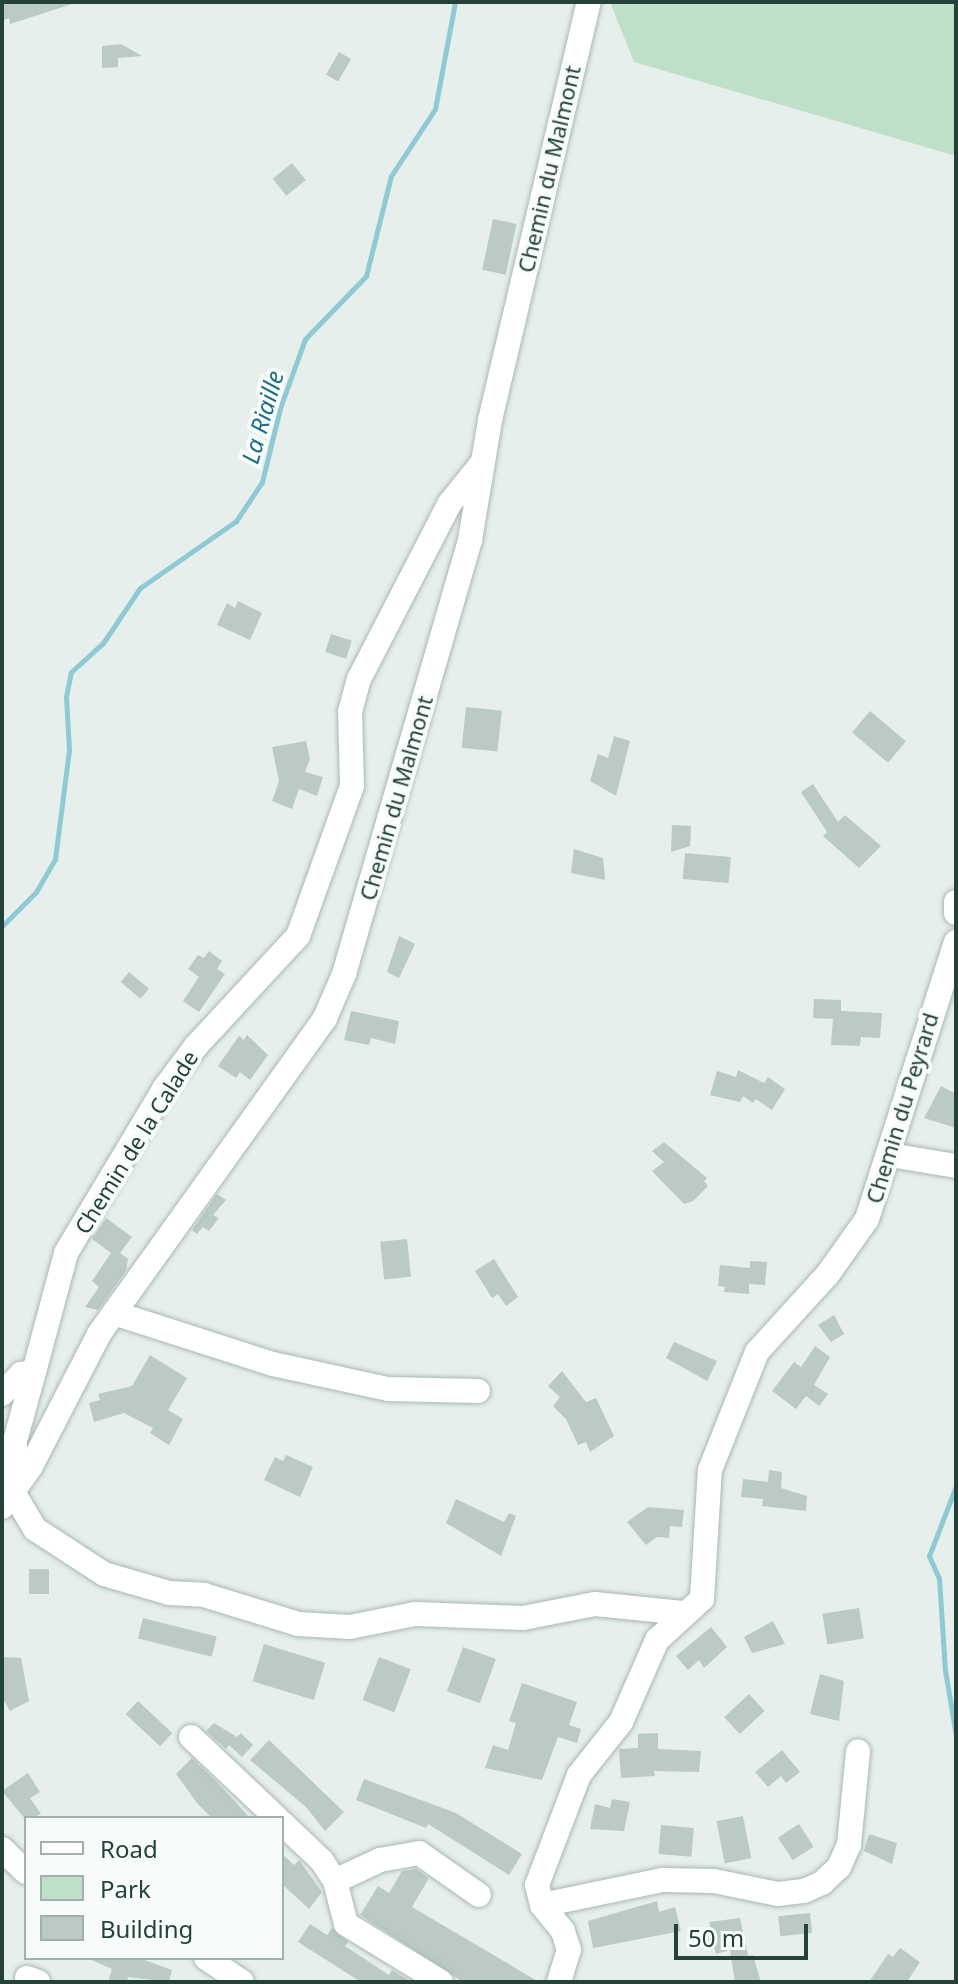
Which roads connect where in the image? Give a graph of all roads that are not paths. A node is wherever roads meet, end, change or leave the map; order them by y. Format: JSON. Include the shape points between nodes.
{"nodes":[{"id":1,"x":589,"y":2,"type":"edge"},
{"id":2,"x":483,"y":461,"type":"junction"},
{"id":3,"x":956,"y":902,"type":"edge"},
{"id":4,"x":956,"y":913,"type":"edge"},
{"id":5,"x":956,"y":942,"type":"edge"},
{"id":6,"x":890,"y":1155,"type":"junction"},
{"id":7,"x":956,"y":1166,"type":"edge"},
{"id":8,"x":114,"y":1313,"type":"junction"},
{"id":9,"x":34,"y":1372,"type":"junction"},
{"id":10,"x":478,"y":1391,"type":"dead end"},
{"id":11,"x":2,"y":1394,"type":"edge"},
{"id":12,"x":8,"y":1500,"type":"edge"},
{"id":13,"x":683,"y":1613,"type":"junction"},
{"id":14,"x":191,"y":1737,"type":"dead end"},
{"id":15,"x":858,"y":1751,"type":"dead end"},
{"id":16,"x":275,"y":1816,"type":"edge"},
{"id":17,"x":284,"y":1825,"type":"edge"},
{"id":18,"x":2,"y":1849,"type":"edge"},
{"id":19,"x":24,"y":1870,"type":"edge"},
{"id":20,"x":335,"y":1881,"type":"junction"},
{"id":21,"x":479,"y":1895,"type":"dead end"},
{"id":22,"x":542,"y":1905,"type":"junction"},
{"id":23,"x":209,"y":1960,"type":"edge"},
{"id":24,"x":242,"y":1982,"type":"edge"},
{"id":25,"x":441,"y":1982,"type":"edge"},
{"id":26,"x":559,"y":1982,"type":"edge"}],
"edges":[{"from":1,"to":2,"type":"street","name":"Chemin du Malmont"},
{"from":2,"to":8,"type":"street","name":"Chemin du Malmont","via":[[470,540],[332,1003]]},
{"from":2,"to":9,"type":"street","name":"Chemin de la Calade","via":[[450,503],[359,679],[350,712],[352,786],[298,936],[196,1046],[156,1102],[66,1253]]},
{"from":3,"to":4,"type":"street"},
{"from":5,"to":6,"type":"street","name":"Chemin du Peyrard"},
{"from":6,"to":7,"type":"street"},
{"from":6,"to":13,"type":"street","name":"Chemin du Peyrard","via":[[867,1219],[828,1274],[757,1352],[710,1470],[702,1599]]},
{"from":8,"to":10,"type":"street","via":[[273,1364],[373,1386]]},
{"from":8,"to":12,"type":"street","name":"Chemin du Malmont"},
{"from":9,"to":11,"type":"street","via":[[21,1374]]},
{"from":9,"to":12,"type":"street","name":"Chemin de la Calade","via":[[15,1441]]},
{"from":12,"to":13,"type":"street","via":[[35,1529],[104,1574],[169,1593],[204,1595],[298,1624],[350,1627],[415,1614],[523,1618],[595,1604]]},
{"from":13,"to":22,"type":"street","name":"Chemin du Peyrard","via":[[657,1640],[621,1722],[579,1775],[537,1885]]},
{"from":14,"to":16,"type":"street"},
{"from":15,"to":22,"type":"street","via":[[849,1845],[839,1867],[813,1887],[778,1894],[714,1881],[663,1880]]},
{"from":17,"to":20,"type":"street"},
{"from":18,"to":19,"type":"street"},
{"from":20,"to":21,"type":"street","via":[[380,1860],[419,1853]]},
{"from":20,"to":25,"type":"street","via":[[346,1924]]},
{"from":22,"to":26,"type":"street","via":[[563,1931],[569,1950]]},
{"from":23,"to":24,"type":"street"}]}
